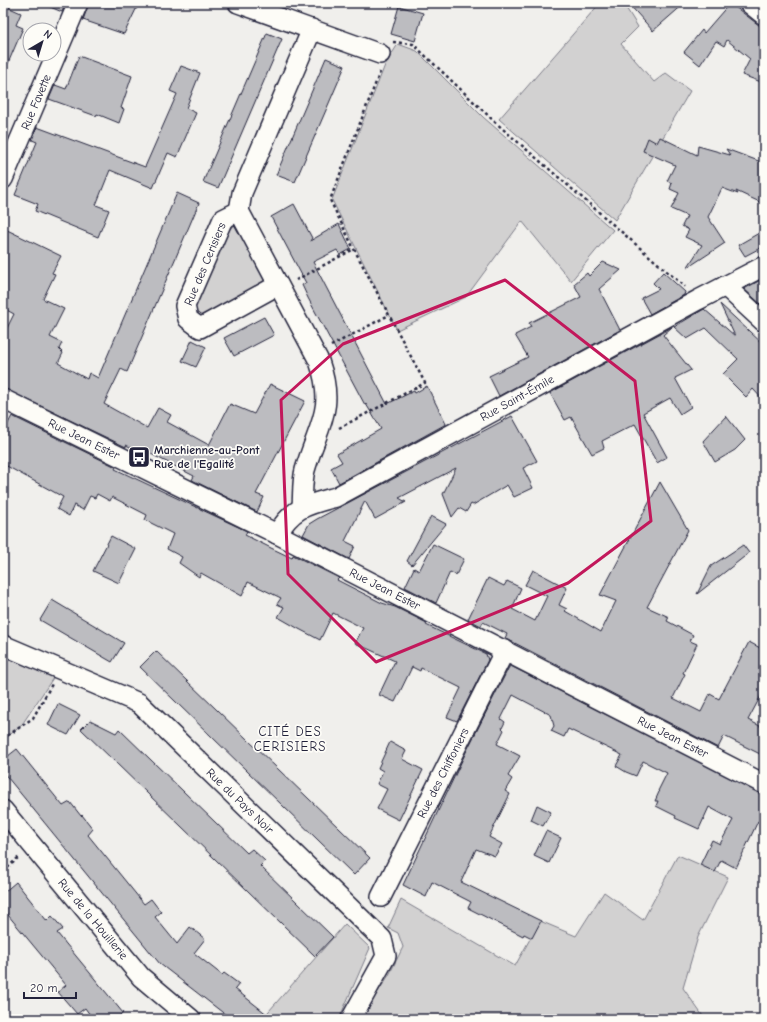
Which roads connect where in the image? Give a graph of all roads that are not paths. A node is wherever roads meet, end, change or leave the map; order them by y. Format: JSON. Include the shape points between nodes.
{"nodes":[{"id":1,"x":78,"y":3,"type":"edge"},
{"id":2,"x":238,"y":3,"type":"edge"},
{"id":3,"x":749,"y":3,"type":"edge"},
{"id":4,"x":764,"y":16,"type":"edge"},
{"id":5,"x":312,"y":29,"type":"junction"},
{"id":6,"x":380,"y":54,"type":"road end"},
{"id":7,"x":3,"y":179,"type":"edge"},
{"id":8,"x":239,"y":210,"type":"junction"},
{"id":9,"x":764,"y":266,"type":"edge"},
{"id":10,"x":725,"y":286,"type":"junction"},
{"id":11,"x":279,"y":287,"type":"junction"},
{"id":12,"x":764,"y":322,"type":"edge"},
{"id":13,"x":3,"y":399,"type":"edge"},
{"id":14,"x":302,"y":507,"type":"junction"},
{"id":15,"x":277,"y":534,"type":"junction"},
{"id":16,"x":3,"y":646,"type":"edge"},
{"id":17,"x":505,"y":650,"type":"junction"},
{"id":18,"x":764,"y":784,"type":"edge"},
{"id":19,"x":3,"y":810,"type":"edge"},
{"id":20,"x":381,"y":897,"type":"dead end"},
{"id":21,"x":190,"y":1019,"type":"edge"},
{"id":22,"x":351,"y":1019,"type":"edge"}],
"edges":[{"from":1,"to":7,"type":"street","name":"Rue Favette"},
{"from":2,"to":5,"type":"street"},
{"from":3,"to":4,"type":"street"},
{"from":5,"to":6,"type":"street"},
{"from":5,"to":8,"type":"street","via":[[242,193]]},
{"from":8,"to":11,"type":"street","name":"Rue des Cerisiers"},
{"from":8,"to":11,"type":"street","name":"Rue des Cerisiers","via":[[223,219],[185,306],[188,319],[200,328]]},
{"from":9,"to":10,"type":"street","name":"Rue Saint-Émile"},
{"from":10,"to":12,"type":"street"},
{"from":10,"to":14,"type":"street","name":"Rue Saint-Émile","via":[[336,497]]},
{"from":11,"to":14,"type":"street","name":"Rue des Cerisiers","via":[[316,354],[326,382],[327,401],[304,471]]},
{"from":13,"to":15,"type":"street","name":"Rue Jean Ester"},
{"from":14,"to":15,"type":"street","name":"Rue Saint-Émile","via":[[285,520]]},
{"from":15,"to":17,"type":"street","name":"Rue Jean Ester"},
{"from":16,"to":22,"type":"street","name":"Rue du Pays Noir","via":[[139,703],[382,939],[386,956]]},
{"from":17,"to":18,"type":"street","name":"Rue Jean Ester"},
{"from":17,"to":20,"type":"street","name":"Rue des Chiffoniers"},
{"from":19,"to":21,"type":"street","name":"Rue de la Houillerie","via":[[141,977]]}]}
